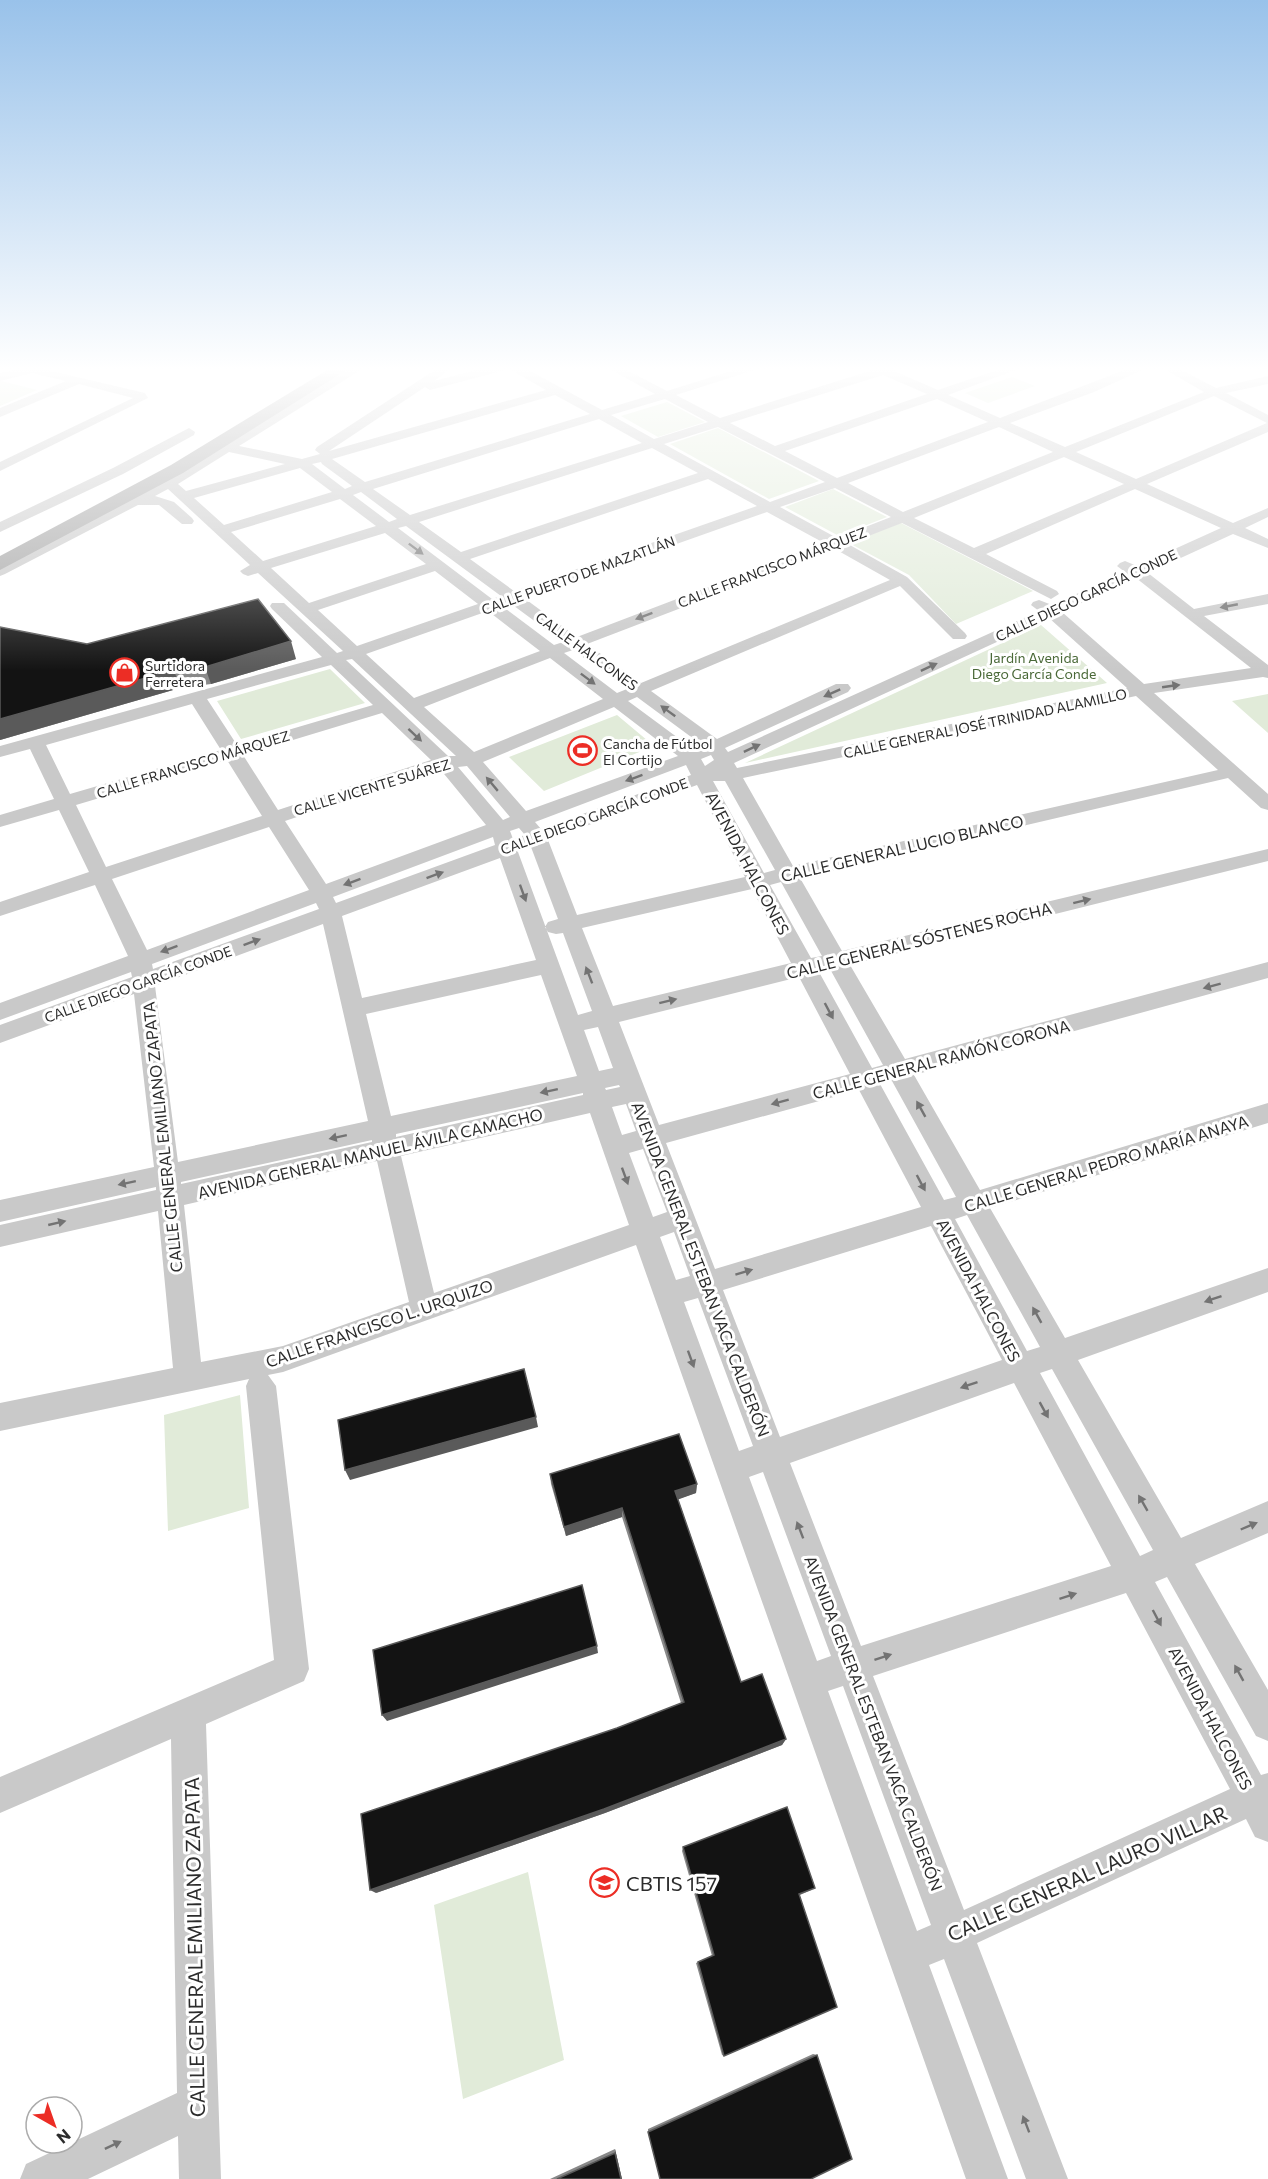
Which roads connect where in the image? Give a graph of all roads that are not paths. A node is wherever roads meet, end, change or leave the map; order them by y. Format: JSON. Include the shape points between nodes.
{"nodes":[{"id":1,"x":124,"y":468,"type":"edge"},
{"id":2,"x":160,"y":468,"type":"edge"},
{"id":3,"x":179,"y":468,"type":"edge"},
{"id":4,"x":204,"y":468,"type":"edge"},
{"id":5,"x":271,"y":468,"type":"edge"},
{"id":6,"x":320,"y":468,"type":"edge"},
{"id":7,"x":328,"y":468,"type":"edge"},
{"id":8,"x":429,"y":468,"type":"edge"},
{"id":9,"x":576,"y":468,"type":"edge"},
{"id":10,"x":698,"y":468,"type":"edge"},
{"id":11,"x":806,"y":468,"type":"edge"},
{"id":12,"x":878,"y":468,"type":"edge"},
{"id":13,"x":1025,"y":468,"type":"edge"},
{"id":14,"x":1103,"y":468,"type":"edge"},
{"id":15,"x":1130,"y":468,"type":"edge"},
{"id":16,"x":1174,"y":468,"type":"edge"},
{"id":17,"x":709,"y":474,"type":"junction"},
{"id":18,"x":1152,"y":477,"type":"junction"},
{"id":19,"x":836,"y":483,"type":"junction"},
{"id":20,"x":1137,"y":483,"type":"junction"},
{"id":21,"x":363,"y":488,"type":"junction"},
{"id":22,"x":175,"y":490,"type":"junction"},
{"id":23,"x":343,"y":494,"type":"junction"},
{"id":24,"x":1268,"y":496,"type":"edge"},
{"id":25,"x":135,"y":501,"type":"junction"},
{"id":26,"x":769,"y":507,"type":"junction"},
{"id":27,"x":1268,"y":512,"type":"edge"},
{"id":28,"x":903,"y":517,"type":"junction"},
{"id":29,"x":408,"y":520,"type":"junction"},
{"id":30,"x":1229,"y":522,"type":"junction"},
{"id":31,"x":387,"y":527,"type":"junction"},
{"id":32,"x":0,"y":528,"type":"edge"},
{"id":33,"x":220,"y":531,"type":"junction"},
{"id":34,"x":1268,"y":532,"type":"edge"},
{"id":35,"x":836,"y":544,"type":"junction"},
{"id":36,"x":1268,"y":544,"type":"edge"},
{"id":37,"x":0,"y":552,"type":"edge"},
{"id":38,"x":974,"y":554,"type":"junction"},
{"id":39,"x":459,"y":558,"type":"junction"},
{"id":40,"x":0,"y":564,"type":"edge"},
{"id":41,"x":437,"y":565,"type":"junction"},
{"id":42,"x":1129,"y":567,"type":"junction"},
{"id":43,"x":251,"y":570,"type":"junction"},
{"id":44,"x":0,"y":571,"type":"edge"},
{"id":45,"x":902,"y":580,"type":"junction"},
{"id":46,"x":513,"y":597,"type":"junction"},
{"id":47,"x":1268,"y":599,"type":"edge"},
{"id":48,"x":1051,"y":603,"type":"junction"},
{"id":49,"x":491,"y":606,"type":"junction"},
{"id":50,"x":1191,"y":614,"type":"junction"},
{"id":51,"x":312,"y":622,"type":"junction"},
{"id":52,"x":959,"y":636,"type":"junction"},
{"id":53,"x":575,"y":642,"type":"junction"},
{"id":54,"x":552,"y":651,"type":"junction"},
{"id":55,"x":344,"y":656,"type":"junction"},
{"id":56,"x":1267,"y":672,"type":"edge"},
{"id":57,"x":640,"y":690,"type":"junction"},
{"id":58,"x":1140,"y":690,"type":"junction"},
{"id":59,"x":197,"y":697,"type":"junction"},
{"id":60,"x":616,"y":700,"type":"junction"},
{"id":61,"x":398,"y":706,"type":"junction"},
{"id":62,"x":36,"y":742,"type":"junction"},
{"id":63,"x":0,"y":752,"type":"edge"},
{"id":64,"x":232,"y":752,"type":"junction"},
{"id":65,"x":472,"y":760,"type":"junction"},
{"id":66,"x":444,"y":762,"type":"junction"},
{"id":67,"x":713,"y":763,"type":"junction"},
{"id":68,"x":1232,"y":772,"type":"junction"},
{"id":69,"x":65,"y":802,"type":"junction"},
{"id":70,"x":1268,"y":804,"type":"edge"},
{"id":71,"x":274,"y":818,"type":"junction"},
{"id":72,"x":0,"y":821,"type":"edge"},
{"id":73,"x":516,"y":833,"type":"junction"},
{"id":74,"x":1268,"y":855,"type":"edge"},
{"id":75,"x":788,"y":874,"type":"junction"},
{"id":76,"x":101,"y":876,"type":"junction"},
{"id":77,"x":758,"y":881,"type":"junction"},
{"id":78,"x":326,"y":903,"type":"junction"},
{"id":79,"x":0,"y":909,"type":"edge"},
{"id":80,"x":570,"y":924,"type":"junction"},
{"id":81,"x":537,"y":932,"type":"junction"},
{"id":82,"x":837,"y":960,"type":"junction"},
{"id":83,"x":549,"y":965,"type":"junction"},
{"id":84,"x":805,"y":968,"type":"junction"},
{"id":85,"x":143,"y":970,"type":"junction"},
{"id":86,"x":1268,"y":970,"type":"edge"},
{"id":87,"x":354,"y":1008,"type":"junction"},
{"id":88,"x":0,"y":1012,"type":"edge"},
{"id":89,"x":605,"y":1017,"type":"junction"},
{"id":90,"x":570,"y":1025,"type":"junction"},
{"id":91,"x":0,"y":1034,"type":"edge"},
{"id":92,"x":899,"y":1071,"type":"junction"},
{"id":93,"x":866,"y":1079,"type":"junction"},
{"id":94,"x":630,"y":1083,"type":"junction"},
{"id":95,"x":594,"y":1091,"type":"junction"},
{"id":96,"x":1268,"y":1113,"type":"edge"},
{"id":97,"x":651,"y":1137,"type":"junction"},
{"id":98,"x":384,"y":1138,"type":"junction"},
{"id":99,"x":614,"y":1147,"type":"junction"},
{"id":100,"x":168,"y":1186,"type":"junction"},
{"id":101,"x":974,"y":1203,"type":"junction"},
{"id":102,"x":0,"y":1211,"type":"edge"},
{"id":103,"x":938,"y":1213,"type":"junction"},
{"id":104,"x":682,"y":1218,"type":"junction"},
{"id":105,"x":644,"y":1230,"type":"junction"},
{"id":106,"x":0,"y":1236,"type":"edge"},
{"id":107,"x":1268,"y":1280,"type":"edge"},
{"id":108,"x":706,"y":1284,"type":"junction"},
{"id":109,"x":668,"y":1295,"type":"junction"},
{"id":110,"x":424,"y":1308,"type":"junction"},
{"id":111,"x":1058,"y":1353,"type":"junction"},
{"id":112,"x":1020,"y":1367,"type":"junction"},
{"id":113,"x":188,"y":1377,"type":"junction"},
{"id":114,"x":261,"y":1386,"type":"dead end"},
{"id":115,"x":0,"y":1417,"type":"edge"},
{"id":116,"x":771,"y":1454,"type":"junction"},
{"id":117,"x":730,"y":1469,"type":"junction"},
{"id":118,"x":1268,"y":1517,"type":"edge"},
{"id":119,"x":1174,"y":1558,"type":"junction"},
{"id":120,"x":1133,"y":1575,"type":"junction"},
{"id":121,"x":852,"y":1667,"type":"junction"},
{"id":122,"x":807,"y":1681,"type":"junction"},
{"id":123,"x":188,"y":1715,"type":"junction"},
{"id":124,"x":1268,"y":1724,"type":"edge"},
{"id":125,"x":0,"y":1795,"type":"edge"},
{"id":126,"x":1263,"y":1804,"type":"edge"},
{"id":127,"x":953,"y":1934,"type":"junction"},
{"id":128,"x":906,"y":1956,"type":"junction"},
{"id":129,"x":198,"y":2105,"type":"junction"},
{"id":130,"x":41,"y":2179,"type":"edge"},
{"id":131,"x":201,"y":2179,"type":"edge"},
{"id":132,"x":987,"y":2179,"type":"edge"},
{"id":133,"x":1047,"y":2179,"type":"edge"}],
"edges":[{"from":1,"to":32,"type":"street"},
{"from":2,"to":37,"type":"main road"},
{"from":3,"to":40,"type":"main road"},
{"from":4,"to":22,"type":"street"},
{"from":5,"to":22,"type":"street"},
{"from":6,"to":23,"type":"street","name":"CALLE HALCONES"},
{"from":7,"to":21,"type":"street","name":"CALLE HALCONES"},
{"from":8,"to":21,"type":"street"},
{"from":9,"to":29,"type":"street"},
{"from":10,"to":17,"type":"street"},
{"from":11,"to":19,"type":"street"},
{"from":12,"to":19,"type":"street","name":"CALLE PUERTO DE MAZATLÁN"},
{"from":13,"to":28,"type":"street","name":"CALLE FRANCISCO MÁRQUEZ"},
{"from":14,"to":20,"type":"street"},
{"from":15,"to":18,"type":"street"},
{"from":16,"to":18,"type":"street"},
{"from":17,"to":26,"type":"street"},
{"from":17,"to":39,"type":"street"},
{"from":18,"to":20,"type":"street"},
{"from":18,"to":30,"type":"street"},
{"from":19,"to":26,"type":"street","name":"CALLE PUERTO DE MAZATLÁN"},
{"from":19,"to":28,"type":"street"},
{"from":20,"to":30,"type":"street"},
{"from":20,"to":38,"type":"street"},
{"from":21,"to":23,"type":"street"},
{"from":21,"to":29,"type":"street","name":"CALLE HALCONES"},
{"from":22,"to":25,"type":"street"},
{"from":22,"to":33,"type":"street","name":"AVENIDA GENERAL ESTEBAN VACA CALDERÓN"},
{"from":23,"to":31,"type":"street","name":"CALLE HALCONES"},
{"from":23,"to":33,"type":"street"},
{"from":24,"to":30,"type":"street","name":"CALLE DIEGO GARCÍA CONDE"},
{"from":25,"to":43,"type":"street","name":"AVENIDA GENERAL ESTEBAN VACA CALDERÓN","via":[[166,501]]},
{"from":25,"to":44,"type":"street"},
{"from":26,"to":35,"type":"street"},
{"from":26,"to":46,"type":"street","name":"CALLE PUERTO DE MAZATLÁN"},
{"from":27,"to":30,"type":"street","name":"CALLE DIEGO GARCÍA CONDE"},
{"from":28,"to":35,"type":"street","name":"CALLE FRANCISCO MÁRQUEZ"},
{"from":28,"to":38,"type":"street"},
{"from":29,"to":31,"type":"street"},
{"from":29,"to":39,"type":"street","name":"CALLE HALCONES"},
{"from":30,"to":34,"type":"street"},
{"from":30,"to":36,"type":"street"},
{"from":30,"to":42,"type":"street","name":"CALLE DIEGO GARCÍA CONDE"},
{"from":31,"to":41,"type":"street","name":"CALLE HALCONES","one_way":true},
{"from":31,"to":43,"type":"street"},
{"from":33,"to":43,"type":"street","name":"AVENIDA GENERAL ESTEBAN VACA CALDERÓN"},
{"from":35,"to":45,"type":"street"},
{"from":35,"to":53,"type":"street","name":"CALLE FRANCISCO MÁRQUEZ","one_way":true},
{"from":38,"to":48,"type":"street"},
{"from":39,"to":46,"type":"street","name":"CALLE HALCONES"},
{"from":41,"to":49,"type":"street","name":"CALLE HALCONES"},
{"from":41,"to":51,"type":"street"},
{"from":42,"to":48,"type":"street","name":"CALLE DIEGO GARCÍA CONDE"},
{"from":42,"to":50,"type":"street"},
{"from":43,"to":51,"type":"street","name":"AVENIDA GENERAL ESTEBAN VACA CALDERÓN"},
{"from":45,"to":52,"type":"street"},
{"from":45,"to":57,"type":"street","name":"CALLE VICENTE SUÁREZ"},
{"from":46,"to":49,"type":"street","name":"CALLE PUERTO DE MAZATLÁN"},
{"from":46,"to":53,"type":"street","name":"CALLE HALCONES"},
{"from":47,"to":50,"type":"street","one_way":true},
{"from":48,"to":52,"type":"street","name":"CALLE DIEGO GARCÍA CONDE","via":[[1033,603]]},
{"from":48,"to":58,"type":"street"},
{"from":67,"to":48,"type":"street","name":"CALLE DIEGO GARCÍA CONDE","one_way":true},
{"from":49,"to":54,"type":"street","name":"CALLE HALCONES"},
{"from":49,"to":55,"type":"street","name":"CALLE PUERTO DE MAZATLÁN"},
{"from":50,"to":56,"type":"street"},
{"from":51,"to":55,"type":"street","name":"AVENIDA GENERAL ESTEBAN VACA CALDERÓN"},
{"from":52,"to":67,"type":"street","name":"CALLE DIEGO GARCÍA CONDE","one_way":true},
{"from":53,"to":54,"type":"street","name":"CALLE FRANCISCO MÁRQUEZ"},
{"from":53,"to":57,"type":"street","name":"CALLE HALCONES"},
{"from":54,"to":60,"type":"street","name":"CALLE HALCONES","one_way":true},
{"from":54,"to":61,"type":"street","name":"CALLE FRANCISCO MÁRQUEZ"},
{"from":55,"to":59,"type":"street","name":"CALLE PUERTO DE MAZATLÁN"},
{"from":55,"to":61,"type":"street","name":"AVENIDA GENERAL ESTEBAN VACA CALDERÓN"},
{"from":58,"to":56,"type":"street","name":"CALLE GENERAL JOSÉ TRINIDAD ALAMILLO","one_way":true},
{"from":57,"to":60,"type":"street","name":"CALLE VICENTE SUÁREZ"},
{"from":67,"to":57,"type":"street","name":"CALLE HALCONES","one_way":true},
{"from":58,"to":67,"type":"street","name":"CALLE GENERAL JOSÉ TRINIDAD ALAMILLO"},
{"from":58,"to":68,"type":"street"},
{"from":59,"to":62,"type":"street","name":"CALLE PUERTO DE MAZATLÁN"},
{"from":59,"to":64,"type":"street"},
{"from":60,"to":65,"type":"street","name":"CALLE VICENTE SUÁREZ"},
{"from":60,"to":67,"type":"street","name":"CALLE HALCONES"},
{"from":61,"to":64,"type":"street","name":"CALLE FRANCISCO MÁRQUEZ"},
{"from":61,"to":65,"type":"street","name":"AVENIDA GENERAL ESTEBAN VACA CALDERÓN"},
{"from":61,"to":66,"type":"street","name":"AVENIDA GENERAL ESTEBAN VACA CALDERÓN","one_way":true},
{"from":62,"to":63,"type":"street","name":"CALLE PUERTO DE MAZATLÁN"},
{"from":62,"to":69,"type":"street","name":"CALLE GENERAL EMILIANO ZAPATA"},
{"from":64,"to":69,"type":"street","name":"CALLE FRANCISCO MÁRQUEZ"},
{"from":64,"to":71,"type":"street"},
{"from":65,"to":66,"type":"street","name":"CALLE VICENTE SUÁREZ"},
{"from":73,"to":65,"type":"street","name":"AVENIDA GENERAL ESTEBAN VACA CALDERÓN","one_way":true},
{"from":66,"to":71,"type":"street","name":"CALLE VICENTE SUÁREZ"},
{"from":66,"to":73,"type":"street","name":"AVENIDA GENERAL ESTEBAN VACA CALDERÓN"},
{"from":67,"to":73,"type":"street","name":"CALLE DIEGO GARCÍA CONDE"},
{"from":67,"to":75,"type":"street","name":"AVENIDA HALCONES"},
{"from":67,"to":77,"type":"street","name":"AVENIDA HALCONES"},
{"from":68,"to":70,"type":"street"},
{"from":68,"to":75,"type":"street","name":"CALLE GENERAL LUCIO BLANCO"},
{"from":69,"to":72,"type":"street","name":"CALLE FRANCISCO MÁRQUEZ"},
{"from":69,"to":76,"type":"street","name":"CALLE GENERAL EMILIANO ZAPATA"},
{"from":71,"to":76,"type":"street","name":"CALLE VICENTE SUÁREZ"},
{"from":71,"to":78,"type":"street"},
{"from":73,"to":78,"type":"street","name":"CALLE DIEGO GARCÍA CONDE"},
{"from":73,"to":80,"type":"street","name":"AVENIDA GENERAL ESTEBAN VACA CALDERÓN"},
{"from":73,"to":81,"type":"street","name":"AVENIDA GENERAL ESTEBAN VACA CALDERÓN","one_way":true},
{"from":82,"to":74,"type":"street","name":"CALLE GENERAL SÓSTENES ROCHA","one_way":true},
{"from":75,"to":77,"type":"street","name":"CALLE GENERAL LUCIO BLANCO"},
{"from":75,"to":82,"type":"street","name":"AVENIDA HALCONES"},
{"from":76,"to":79,"type":"street","name":"CALLE VICENTE SUÁREZ"},
{"from":76,"to":85,"type":"street","name":"CALLE GENERAL EMILIANO ZAPATA"},
{"from":77,"to":80,"type":"street","name":"CALLE GENERAL LUCIO BLANCO"},
{"from":77,"to":84,"type":"street","name":"AVENIDA HALCONES"},
{"from":78,"to":85,"type":"street","name":"CALLE DIEGO GARCÍA CONDE"},
{"from":78,"to":87,"type":"street"},
{"from":80,"to":81,"type":"street","name":"CALLE GENERAL LUCIO BLANCO"},
{"from":89,"to":80,"type":"street","name":"AVENIDA GENERAL ESTEBAN VACA CALDERÓN","one_way":true},
{"from":81,"to":83,"type":"street","name":"AVENIDA GENERAL ESTEBAN VACA CALDERÓN"},
{"from":82,"to":84,"type":"street","name":"CALLE GENERAL SÓSTENES ROCHA"},
{"from":82,"to":92,"type":"street","name":"AVENIDA HALCONES"},
{"from":83,"to":87,"type":"street"},
{"from":83,"to":90,"type":"street","name":"AVENIDA GENERAL ESTEBAN VACA CALDERÓN"},
{"from":89,"to":84,"type":"street","name":"CALLE GENERAL SÓSTENES ROCHA","one_way":true},
{"from":84,"to":93,"type":"street","name":"AVENIDA HALCONES","one_way":true},
{"from":85,"to":88,"type":"street","name":"CALLE DIEGO GARCÍA CONDE"},
{"from":85,"to":91,"type":"street","name":"CALLE DIEGO GARCÍA CONDE"},
{"from":85,"to":100,"type":"street","name":"CALLE GENERAL EMILIANO ZAPATA"},
{"from":86,"to":92,"type":"street","name":"CALLE GENERAL RAMÓN CORONA","one_way":true},
{"from":87,"to":98,"type":"street"},
{"from":89,"to":90,"type":"street","name":"CALLE GENERAL SÓSTENES ROCHA"},
{"from":89,"to":94,"type":"street","name":"AVENIDA GENERAL ESTEBAN VACA CALDERÓN"},
{"from":90,"to":95,"type":"street","name":"AVENIDA GENERAL ESTEBAN VACA CALDERÓN"},
{"from":92,"to":93,"type":"street","name":"CALLE GENERAL RAMÓN CORONA"},
{"from":101,"to":92,"type":"street","name":"AVENIDA HALCONES","one_way":true},
{"from":93,"to":97,"type":"street","name":"CALLE GENERAL RAMÓN CORONA","one_way":true},
{"from":93,"to":103,"type":"street","name":"AVENIDA HALCONES","one_way":true},
{"from":94,"to":95,"type":"street","name":"AVENIDA GENERAL MANUEL ÁVILA CAMACHO"},
{"from":94,"to":97,"type":"street","name":"AVENIDA GENERAL ESTEBAN VACA CALDERÓN"},
{"from":95,"to":98,"type":"street","name":"AVENIDA GENERAL MANUEL ÁVILA CAMACHO"},
{"from":95,"to":99,"type":"street","name":"AVENIDA GENERAL ESTEBAN VACA CALDERÓN"},
{"from":96,"to":101,"type":"street","name":"CALLE GENERAL PEDRO MARÍA ANAYA"},
{"from":97,"to":99,"type":"street","name":"CALLE GENERAL RAMÓN CORONA"},
{"from":97,"to":104,"type":"street","name":"AVENIDA GENERAL ESTEBAN VACA CALDERÓN"},
{"from":98,"to":100,"type":"street","name":"AVENIDA GENERAL MANUEL ÁVILA CAMACHO"},
{"from":98,"to":110,"type":"street"},
{"from":99,"to":105,"type":"street","name":"AVENIDA GENERAL ESTEBAN VACA CALDERÓN","one_way":true},
{"from":100,"to":102,"type":"street","name":"AVENIDA GENERAL MANUEL ÁVILA CAMACHO","one_way":true},
{"from":106,"to":100,"type":"street","name":"AVENIDA GENERAL MANUEL ÁVILA CAMACHO","one_way":true},
{"from":100,"to":113,"type":"street","name":"CALLE GENERAL EMILIANO ZAPATA"},
{"from":101,"to":103,"type":"street","name":"CALLE GENERAL PEDRO MARÍA ANAYA"},
{"from":111,"to":101,"type":"street","name":"AVENIDA HALCONES","one_way":true},
{"from":108,"to":103,"type":"street","name":"CALLE GENERAL PEDRO MARÍA ANAYA","one_way":true},
{"from":103,"to":112,"type":"street","name":"AVENIDA HALCONES"},
{"from":104,"to":105,"type":"street","name":"CALLE FRANCISCO L. URQUIZO"},
{"from":104,"to":108,"type":"street","name":"AVENIDA GENERAL ESTEBAN VACA CALDERÓN"},
{"from":105,"to":109,"type":"street","name":"AVENIDA GENERAL ESTEBAN VACA CALDERÓN"},
{"from":105,"to":110,"type":"street","name":"CALLE FRANCISCO L. URQUIZO"},
{"from":107,"to":111,"type":"street","one_way":true},
{"from":108,"to":109,"type":"street","name":"CALLE GENERAL PEDRO MARÍA ANAYA"},
{"from":108,"to":116,"type":"street","name":"AVENIDA GENERAL ESTEBAN VACA CALDERÓN"},
{"from":109,"to":117,"type":"street","name":"AVENIDA GENERAL ESTEBAN VACA CALDERÓN","one_way":true},
{"from":110,"to":113,"type":"street","name":"CALLE FRANCISCO L. URQUIZO","via":[[283,1359]]},
{"from":111,"to":112,"type":"street"},
{"from":119,"to":111,"type":"street","name":"AVENIDA HALCONES","one_way":true},
{"from":112,"to":116,"type":"street","one_way":true},
{"from":112,"to":120,"type":"street","name":"AVENIDA HALCONES","one_way":true},
{"from":113,"to":115,"type":"street","name":"CALLE FRANCISCO L. URQUIZO"},
{"from":114,"to":123,"type":"street","via":[[292,1669]]},
{"from":116,"to":117,"type":"street"},
{"from":121,"to":116,"type":"street","name":"AVENIDA GENERAL ESTEBAN VACA CALDERÓN","one_way":true},
{"from":117,"to":122,"type":"street","name":"AVENIDA GENERAL ESTEBAN VACA CALDERÓN"},
{"from":119,"to":118,"type":"street","one_way":true},
{"from":119,"to":120,"type":"street"},
{"from":124,"to":119,"type":"street","name":"AVENIDA HALCONES","one_way":true},
{"from":121,"to":120,"type":"street","one_way":true},
{"from":120,"to":126,"type":"street","name":"AVENIDA HALCONES","one_way":true},
{"from":121,"to":122,"type":"street"},
{"from":121,"to":127,"type":"street","name":"AVENIDA GENERAL ESTEBAN VACA CALDERÓN"},
{"from":122,"to":128,"type":"street","name":"AVENIDA GENERAL ESTEBAN VACA CALDERÓN"},
{"from":123,"to":125,"type":"street"},
{"from":123,"to":129,"type":"street","name":"CALLE GENERAL EMILIANO ZAPATA"},
{"from":126,"to":127,"type":"street","name":"CALLE GENERAL LAURO VILLAR"},
{"from":127,"to":128,"type":"street","name":"CALLE GENERAL LAURO VILLAR"},
{"from":133,"to":127,"type":"street","name":"AVENIDA GENERAL ESTEBAN VACA CALDERÓN","one_way":true},
{"from":128,"to":132,"type":"street","name":"AVENIDA GENERAL ESTEBAN VACA CALDERÓN"},
{"from":130,"to":129,"type":"street","one_way":true},
{"from":129,"to":131,"type":"street","name":"CALLE GENERAL EMILIANO ZAPATA"}]}
